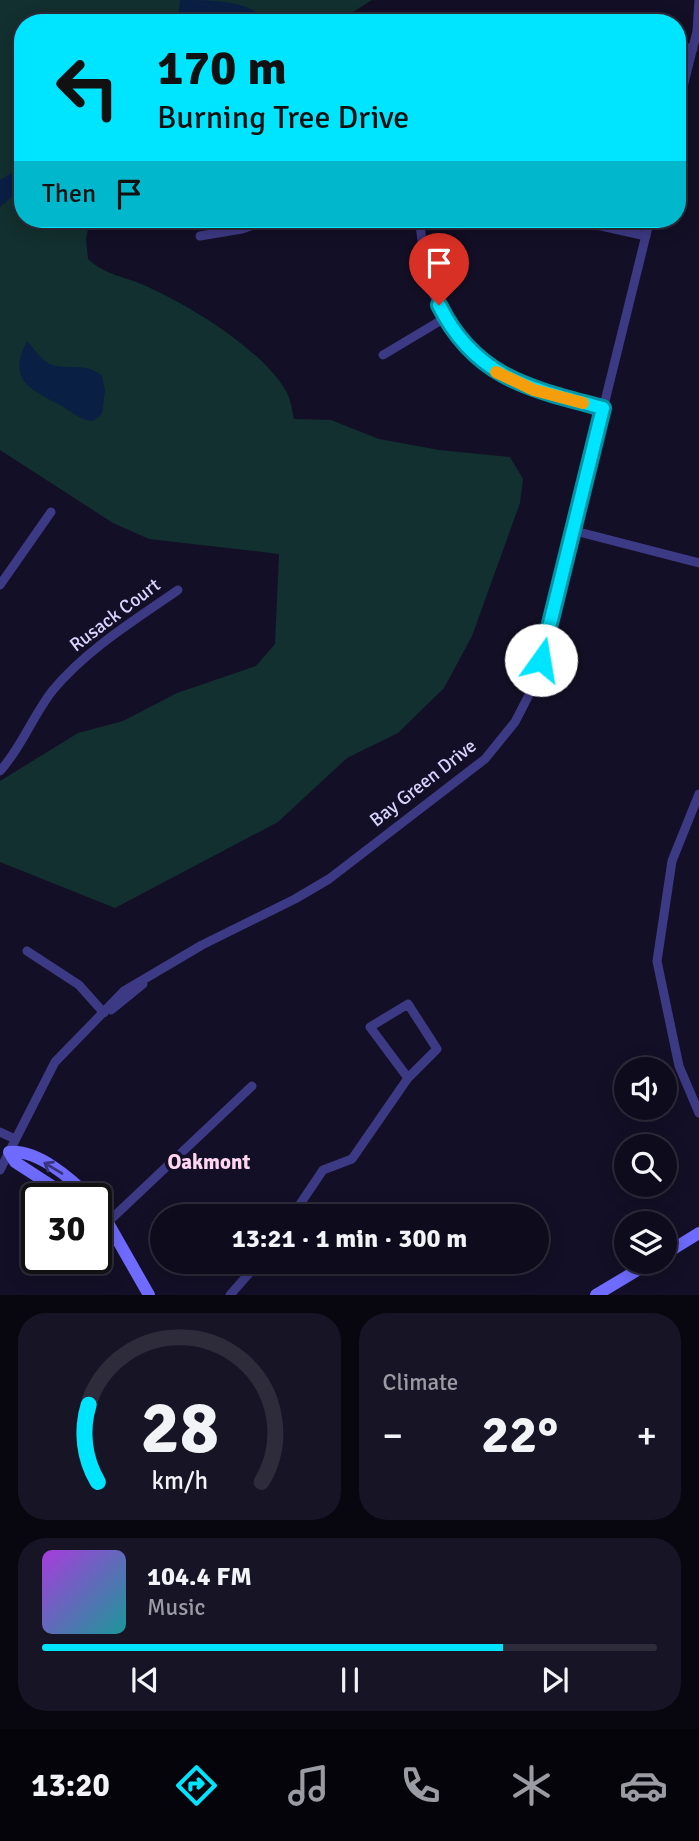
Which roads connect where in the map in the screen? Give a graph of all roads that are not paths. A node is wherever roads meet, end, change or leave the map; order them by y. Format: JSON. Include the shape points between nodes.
{"nodes":[{"id":1,"x":699,"y":0,"type":"edge"},
{"id":2,"x":686,"y":47,"type":"edge"},
{"id":3,"x":693,"y":49,"type":"junction"},
{"id":4,"x":686,"y":76,"type":"edge"},
{"id":5,"x":245,"y":228,"type":"edge"},
{"id":6,"x":420,"y":228,"type":"edge"},
{"id":7,"x":610,"y":228,"type":"edge"},
{"id":8,"x":648,"y":228,"type":"edge"},
{"id":9,"x":200,"y":236,"type":"dead end"},
{"id":10,"x":646,"y":236,"type":"junction"},
{"id":11,"x":445,"y":318,"type":"junction"},
{"id":12,"x":383,"y":355,"type":"dead end"},
{"id":13,"x":603,"y":408,"type":"junction"},
{"id":14,"x":51,"y":512,"type":"dead end"},
{"id":15,"x":571,"y":530,"type":"junction"},
{"id":16,"x":699,"y":563,"type":"edge"},
{"id":17,"x":0,"y":585,"type":"edge"},
{"id":18,"x":178,"y":590,"type":"dead end"},
{"id":19,"x":0,"y":771,"type":"edge"},
{"id":20,"x":699,"y":794,"type":"edge"},
{"id":21,"x":27,"y":951,"type":"dead end"},
{"id":22,"x":104,"y":1013,"type":"junction"},
{"id":23,"x":408,"y":1078,"type":"junction"},
{"id":24,"x":252,"y":1086,"type":"dead end"},
{"id":25,"x":696,"y":1098,"type":"edge"},
{"id":26,"x":699,"y":1113,"type":"edge"},
{"id":27,"x":0,"y":1132,"type":"edge"},
{"id":28,"x":15,"y":1139,"type":"junction"},
{"id":29,"x":9,"y":1152,"type":"junction"},
{"id":30,"x":0,"y":1170,"type":"edge"},
{"id":31,"x":47,"y":1183,"type":"edge"},
{"id":32,"x":73,"y":1183,"type":"edge"},
{"id":33,"x":300,"y":1204,"type":"edge"},
{"id":34,"x":112,"y":1211,"type":"edge"},
{"id":35,"x":699,"y":1233,"type":"edge"},
{"id":36,"x":112,"y":1236,"type":"edge"},
{"id":37,"x":677,"y":1247,"type":"edge"},
{"id":38,"x":248,"y":1274,"type":"edge"},
{"id":39,"x":631,"y":1274,"type":"edge"},
{"id":40,"x":149,"y":1295,"type":"edge"},
{"id":41,"x":230,"y":1295,"type":"edge"},
{"id":42,"x":596,"y":1295,"type":"edge"}],
"edges":[{"from":1,"to":3,"type":"street"},
{"from":2,"to":3,"type":"street"},
{"from":3,"to":4,"type":"street"},
{"from":5,"to":9,"type":"street"},
{"from":6,"to":11,"type":"street","via":[[428,274]]},
{"from":7,"to":10,"type":"street"},
{"from":8,"to":10,"type":"street","name":"Bay Green Drive"},
{"from":10,"to":13,"type":"street","name":"Bay Green Drive"},
{"from":11,"to":12,"type":"street"},
{"from":11,"to":13,"type":"street","via":[[469,350],[501,376]]},
{"from":13,"to":15,"type":"street","name":"Bay Green Drive"},
{"from":14,"to":17,"type":"street"},
{"from":15,"to":16,"type":"street"},
{"from":15,"to":22,"type":"street","name":"Bay Green Drive","via":[[533,689],[507,734],[485,759],[328,878],[202,945]]},
{"from":18,"to":19,"type":"street","name":"Rusack Court","via":[[71,670]]},
{"from":20,"to":25,"type":"street","via":[[671,861],[657,961],[679,1066]]},
{"from":21,"to":22,"type":"street","via":[[79,985]]},
{"from":22,"to":28,"type":"street","name":"Bay Green Drive","via":[[55,1062]]},
{"from":23,"to":23,"type":"street","via":[[437,1049],[408,1004],[370,1027]]},
{"from":23,"to":33,"type":"street","via":[[352,1159],[323,1170]]},
{"from":24,"to":34,"type":"street"},
{"from":25,"to":26,"type":"street"},
{"from":27,"to":28,"type":"street"},
{"from":28,"to":29,"type":"street","name":"Bay Green Drive"},
{"from":29,"to":30,"type":"street","name":"Bay Green Drive"},
{"from":29,"to":31,"type":"street","via":[[15,1162]]},
{"from":32,"to":29,"type":"street","one_way":true,"via":[[22,1150]]},
{"from":35,"to":37,"type":"street"},
{"from":36,"to":40,"type":"street"},
{"from":38,"to":41,"type":"street"},
{"from":39,"to":42,"type":"street"}]}
